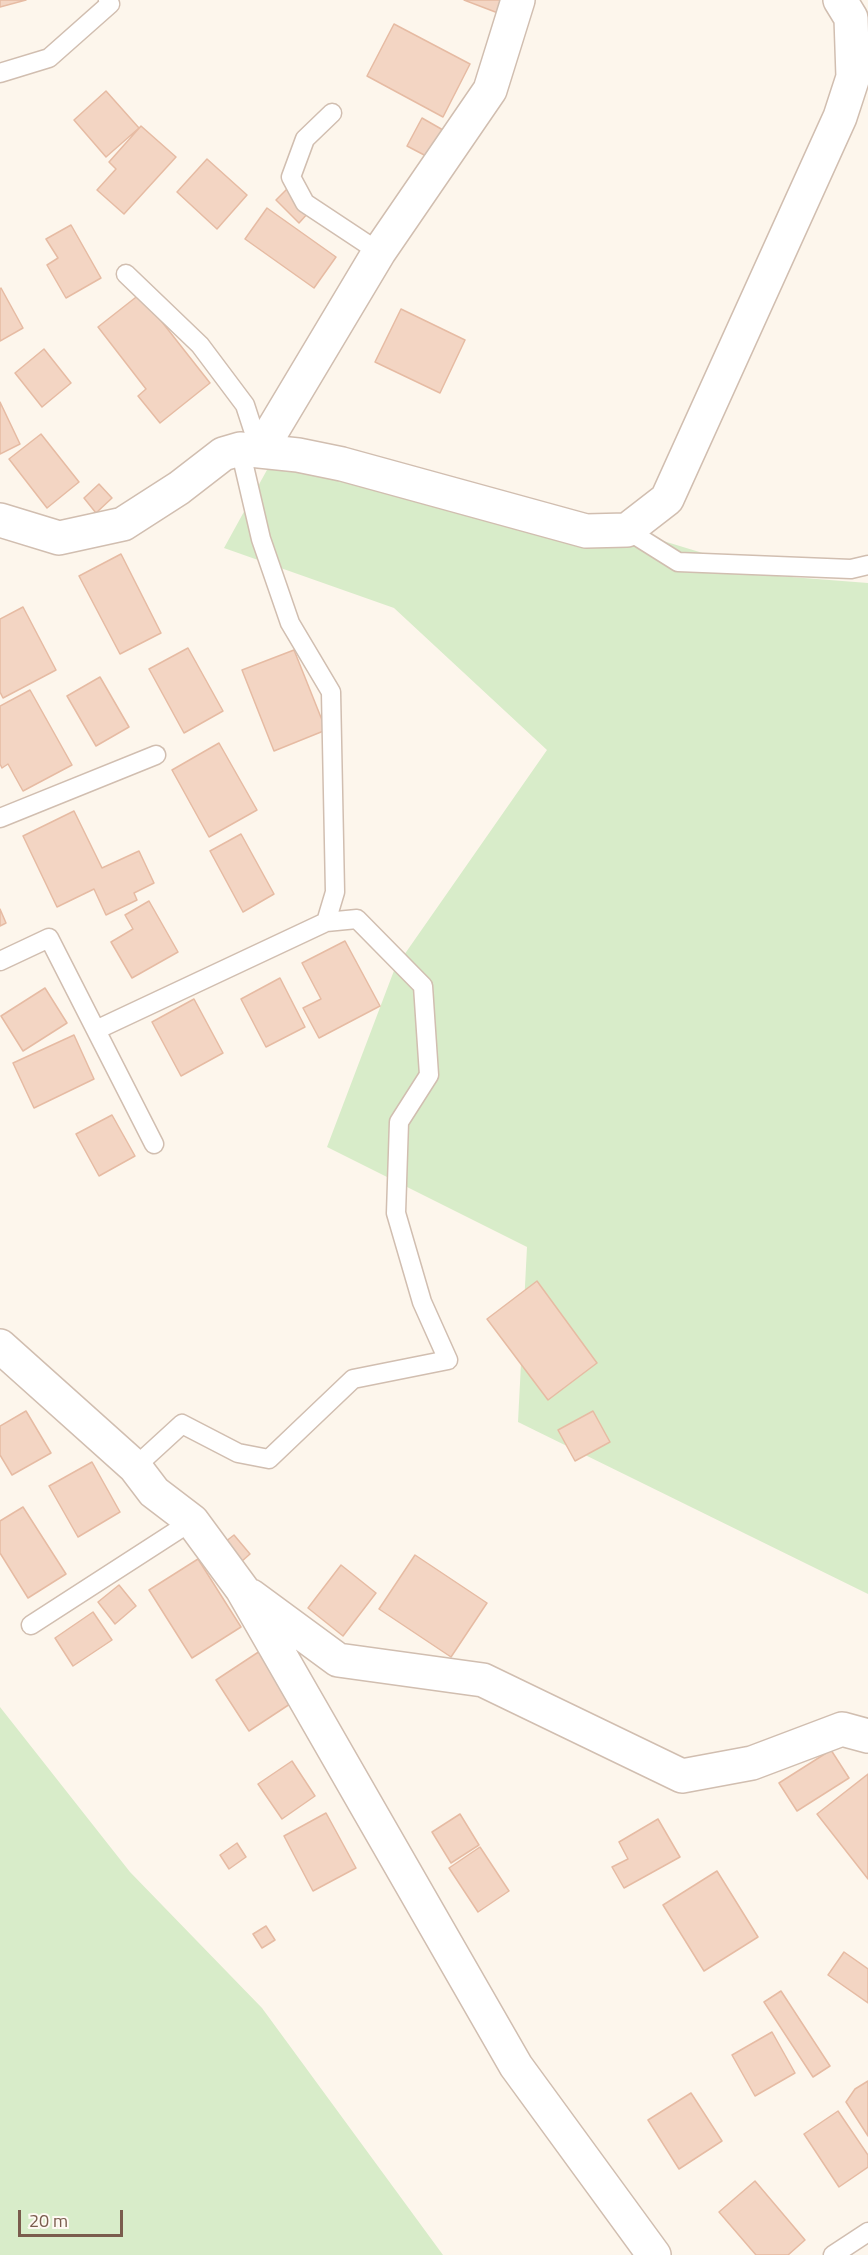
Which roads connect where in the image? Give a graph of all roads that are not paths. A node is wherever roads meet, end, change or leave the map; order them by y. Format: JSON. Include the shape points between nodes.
{"nodes":[{"id":1,"x":108,"y":0,"type":"edge"},
{"id":2,"x":518,"y":0,"type":"edge"},
{"id":3,"x":840,"y":0,"type":"edge"},
{"id":4,"x":0,"y":73,"type":"edge"},
{"id":5,"x":854,"y":111,"type":"edge"},
{"id":6,"x":332,"y":113,"type":"dead end"},
{"id":7,"x":379,"y":252,"type":"junction"},
{"id":8,"x":126,"y":274,"type":"dead end"},
{"id":9,"x":250,"y":450,"type":"junction"},
{"id":10,"x":0,"y":520,"type":"edge"},
{"id":11,"x":627,"y":530,"type":"junction"},
{"id":12,"x":868,"y":565,"type":"edge"},
{"id":13,"x":156,"y":755,"type":"dead end"},
{"id":14,"x":0,"y":818,"type":"edge"},
{"id":15,"x":326,"y":922,"type":"junction"},
{"id":16,"x":0,"y":961,"type":"edge"},
{"id":17,"x":96,"y":1030,"type":"junction"},
{"id":18,"x":154,"y":1144,"type":"dead end"},
{"id":19,"x":0,"y":1346,"type":"edge"},
{"id":20,"x":135,"y":1467,"type":"junction"},
{"id":21,"x":192,"y":1521,"type":"junction"},
{"id":22,"x":242,"y":1589,"type":"junction"},
{"id":23,"x":31,"y":1626,"type":"dead end"},
{"id":24,"x":868,"y":1736,"type":"edge"},
{"id":25,"x":868,"y":2232,"type":"edge"},
{"id":26,"x":654,"y":2255,"type":"edge"},
{"id":27,"x":833,"y":2255,"type":"edge"}],
"edges":[{"from":1,"to":4,"type":"lane","via":[[110,3],[49,58]]},
{"from":2,"to":7,"type":"street","via":[[490,90]]},
{"from":3,"to":5,"type":"street","via":[[851,18]]},
{"from":5,"to":11,"type":"street","via":[[667,499]]},
{"from":6,"to":7,"type":"lane","via":[[305,139],[291,177],[305,203]]},
{"from":7,"to":9,"type":"street"},
{"from":8,"to":9,"type":"lane","via":[[200,345],[244,405]]},
{"from":9,"to":10,"type":"street","via":[[223,454],[179,489],[123,524],[59,538]]},
{"from":9,"to":11,"type":"street","via":[[342,464],[586,531]]},
{"from":9,"to":15,"type":"lane","via":[[261,539],[290,623],[331,692],[335,892]]},
{"from":11,"to":12,"type":"lane","via":[[678,562],[851,569]]},
{"from":13,"to":14,"type":"lane"},
{"from":15,"to":17,"type":"lane"},
{"from":15,"to":20,"type":"lane","via":[[357,919],[423,987],[429,1075],[399,1122],[396,1213],[422,1302],[448,1360],[353,1379],[269,1459],[238,1453],[182,1424]]},
{"from":16,"to":17,"type":"lane","via":[[49,938]]},
{"from":17,"to":18,"type":"lane"},
{"from":19,"to":20,"type":"street"},
{"from":20,"to":21,"type":"street","via":[[154,1492]]},
{"from":21,"to":22,"type":"street"},
{"from":21,"to":23,"type":"lane"},
{"from":22,"to":24,"type":"street","via":[[338,1660],[483,1680],[682,1776],[752,1763],[842,1729]]},
{"from":22,"to":26,"type":"street","via":[[516,2066]]},
{"from":25,"to":27,"type":"lane"}]}
